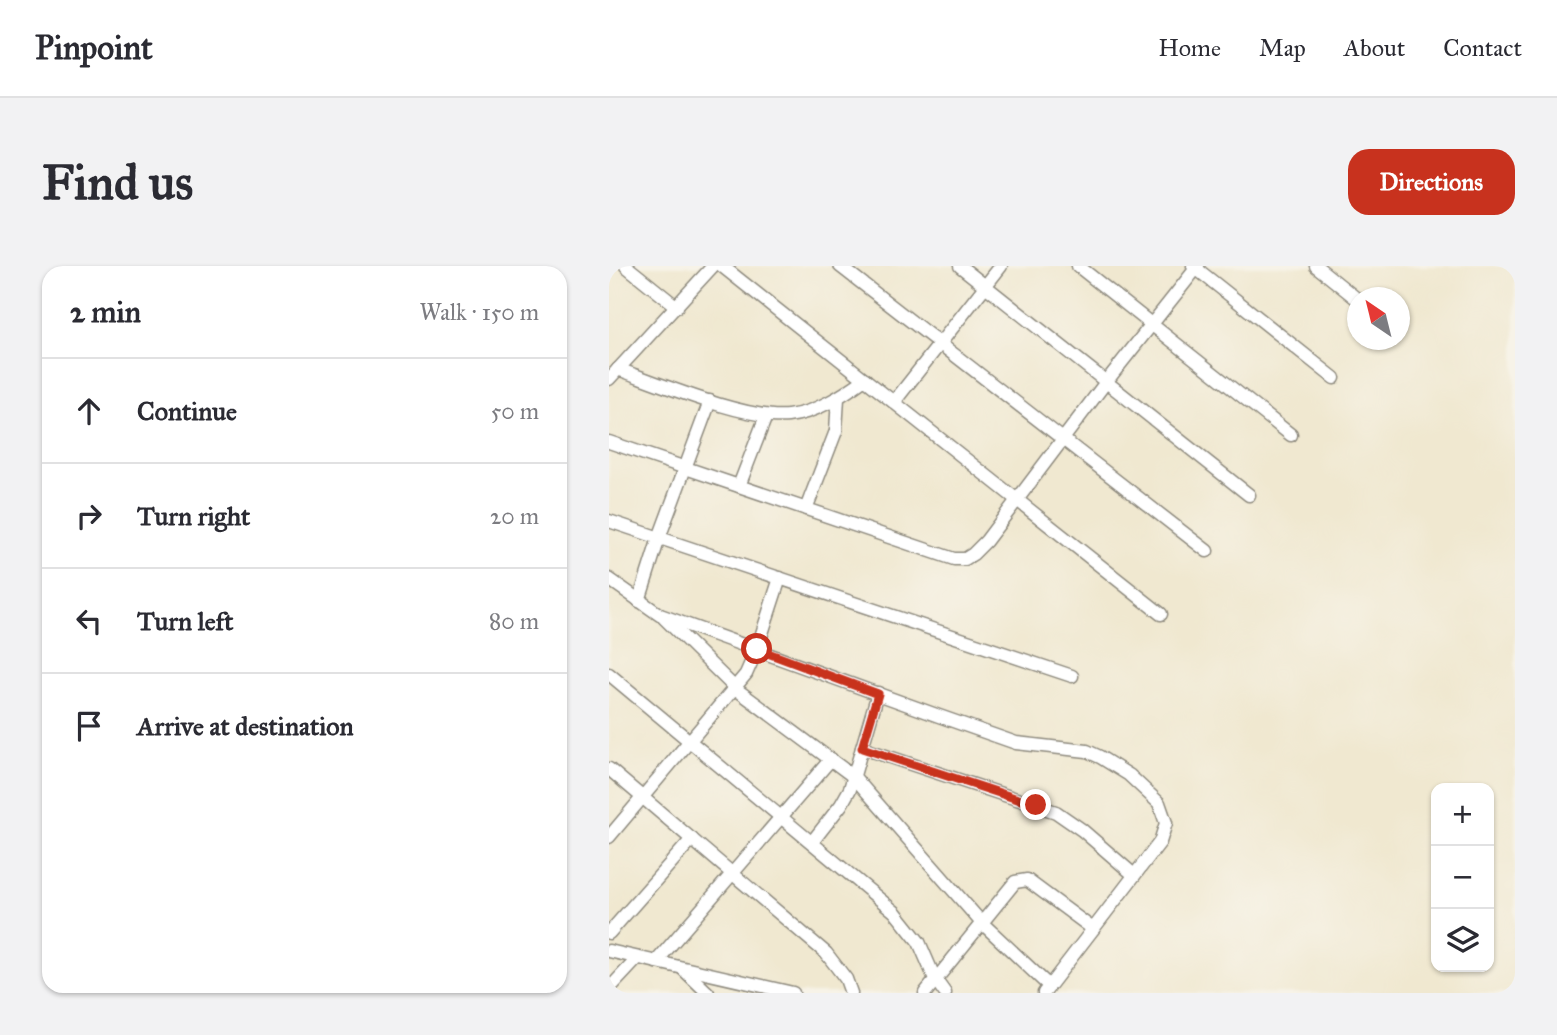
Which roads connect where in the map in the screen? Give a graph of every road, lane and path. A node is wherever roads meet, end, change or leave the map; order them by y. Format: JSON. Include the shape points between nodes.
{"nodes":[{"id":1,"x":626,"y":266,"type":"edge"},
{"id":2,"x":713,"y":266,"type":"edge"},
{"id":3,"x":722,"y":266,"type":"edge"},
{"id":4,"x":840,"y":266,"type":"edge"},
{"id":5,"x":960,"y":266,"type":"edge"},
{"id":6,"x":1001,"y":266,"type":"edge"},
{"id":7,"x":1078,"y":266,"type":"edge"},
{"id":8,"x":1317,"y":266,"type":"edge"},
{"id":9,"x":1196,"y":267,"type":"edge"},
{"id":10,"x":985,"y":286,"type":"junction"},
{"id":11,"x":1347,"y":291,"type":"edge"},
{"id":12,"x":677,"y":307,"type":"junction"},
{"id":13,"x":1153,"y":325,"type":"junction"},
{"id":14,"x":939,"y":343,"type":"junction"},
{"id":15,"x":613,"y":374,"type":"edge"},
{"id":16,"x":1334,"y":378,"type":"dead end"},
{"id":17,"x":865,"y":379,"type":"junction"},
{"id":18,"x":1106,"y":382,"type":"junction"},
{"id":19,"x":838,"y":398,"type":"junction"},
{"id":20,"x":710,"y":401,"type":"junction"},
{"id":21,"x":894,"y":402,"type":"junction"},
{"id":22,"x":766,"y":416,"type":"junction"},
{"id":23,"x":1291,"y":435,"type":"dead end"},
{"id":24,"x":1063,"y":439,"type":"junction"},
{"id":25,"x":609,"y":442,"type":"edge"},
{"id":26,"x":686,"y":468,"type":"junction"},
{"id":27,"x":739,"y":486,"type":"junction"},
{"id":28,"x":1249,"y":495,"type":"dead end"},
{"id":29,"x":1018,"y":501,"type":"junction"},
{"id":30,"x":806,"y":509,"type":"junction"},
{"id":31,"x":609,"y":521,"type":"edge"},
{"id":32,"x":659,"y":538,"type":"junction"},
{"id":33,"x":1207,"y":551,"type":"dead end"},
{"id":34,"x":780,"y":578,"type":"junction"},
{"id":35,"x":609,"y":579,"type":"edge"},
{"id":36,"x":639,"y":601,"type":"junction"},
{"id":37,"x":1161,"y":614,"type":"dead end"},
{"id":38,"x":660,"y":615,"type":"junction"},
{"id":39,"x":757,"y":649,"type":"junction"},
{"id":40,"x":609,"y":674,"type":"edge"},
{"id":41,"x":1072,"y":676,"type":"dead end"},
{"id":42,"x":736,"y":689,"type":"junction"},
{"id":43,"x":878,"y":694,"type":"junction"},
{"id":44,"x":691,"y":741,"type":"junction"},
{"id":45,"x":862,"y":748,"type":"junction"},
{"id":46,"x":831,"y":759,"type":"junction"},
{"id":47,"x":609,"y":769,"type":"edge"},
{"id":48,"x":854,"y":777,"type":"junction"},
{"id":49,"x":643,"y":798,"type":"junction"},
{"id":50,"x":781,"y":816,"type":"junction"},
{"id":51,"x":609,"y":837,"type":"edge"},
{"id":52,"x":692,"y":839,"type":"junction"},
{"id":53,"x":812,"y":842,"type":"junction"},
{"id":54,"x":733,"y":873,"type":"junction"},
{"id":55,"x":1134,"y":875,"type":"junction"},
{"id":56,"x":981,"y":922,"type":"junction"},
{"id":57,"x":1093,"y":929,"type":"junction"},
{"id":58,"x":609,"y":933,"type":"edge"},
{"id":59,"x":609,"y":951,"type":"edge"},
{"id":60,"x":638,"y":958,"type":"junction"},
{"id":61,"x":656,"y":962,"type":"junction"},
{"id":62,"x":683,"y":969,"type":"junction"},
{"id":63,"x":935,"y":979,"type":"junction"},
{"id":64,"x":609,"y":989,"type":"edge"},
{"id":65,"x":1047,"y":990,"type":"edge"},
{"id":66,"x":708,"y":993,"type":"edge"},
{"id":67,"x":793,"y":993,"type":"edge"},
{"id":68,"x":851,"y":993,"type":"edge"},
{"id":69,"x":925,"y":993,"type":"edge"},
{"id":70,"x":945,"y":993,"type":"edge"}],
"edges":[{"from":1,"to":12,"type":"street"},
{"from":2,"to":12,"type":"street"},
{"from":3,"to":17,"type":"street"},
{"from":4,"to":14,"type":"street"},
{"from":5,"to":10,"type":"street"},
{"from":6,"to":10,"type":"street"},
{"from":7,"to":13,"type":"street"},
{"from":8,"to":11,"type":"street"},
{"from":9,"to":13,"type":"street"},
{"from":9,"to":16,"type":"street"},
{"from":10,"to":14,"type":"street"},
{"from":10,"to":18,"type":"street"},
{"from":12,"to":15,"type":"street"},
{"from":13,"to":18,"type":"street"},
{"from":13,"to":23,"type":"street"},
{"from":14,"to":21,"type":"street"},
{"from":14,"to":24,"type":"street"},
{"from":15,"to":20,"type":"street"},
{"from":17,"to":19,"type":"street"},
{"from":17,"to":21,"type":"street"},
{"from":18,"to":24,"type":"street"},
{"from":18,"to":28,"type":"street"},
{"from":19,"to":22,"type":"street","via":[[790,416]]},
{"from":19,"to":30,"type":"street","via":[[836,431]]},
{"from":20,"to":22,"type":"street"},
{"from":20,"to":26,"type":"street"},
{"from":21,"to":29,"type":"street"},
{"from":22,"to":27,"type":"street"},
{"from":24,"to":29,"type":"street"},
{"from":24,"to":33,"type":"street"},
{"from":25,"to":26,"type":"street"},
{"from":26,"to":27,"type":"street"},
{"from":26,"to":32,"type":"street"},
{"from":27,"to":30,"type":"street"},
{"from":29,"to":30,"type":"street","via":[[965,559]]},
{"from":29,"to":37,"type":"street"},
{"from":31,"to":32,"type":"street"},
{"from":32,"to":34,"type":"street"},
{"from":32,"to":36,"type":"street"},
{"from":34,"to":39,"type":"street"},
{"from":34,"to":41,"type":"street"},
{"from":35,"to":36,"type":"street"},
{"from":36,"to":38,"type":"street"},
{"from":38,"to":39,"type":"street"},
{"from":38,"to":42,"type":"street"},
{"from":39,"to":42,"type":"street"},
{"from":39,"to":43,"type":"street"},
{"from":40,"to":44,"type":"street"},
{"from":42,"to":44,"type":"street"},
{"from":42,"to":46,"type":"street"},
{"from":43,"to":45,"type":"street"},
{"from":43,"to":55,"type":"street","via":[[1016,743],[1087,751],[1129,775],[1159,803],[1166,823],[1160,842]]},
{"from":44,"to":49,"type":"street"},
{"from":44,"to":50,"type":"street"},
{"from":45,"to":48,"type":"street"},
{"from":45,"to":55,"type":"street","via":[[1056,812]]},
{"from":46,"to":48,"type":"street"},
{"from":46,"to":50,"type":"street"},
{"from":47,"to":49,"type":"street"},
{"from":48,"to":53,"type":"street","via":[[841,805]]},
{"from":48,"to":56,"type":"street"},
{"from":49,"to":51,"type":"street"},
{"from":49,"to":52,"type":"street"},
{"from":50,"to":53,"type":"street"},
{"from":50,"to":54,"type":"street"},
{"from":52,"to":54,"type":"street"},
{"from":52,"to":58,"type":"street"},
{"from":53,"to":63,"type":"street","via":[[908,926]]},
{"from":54,"to":61,"type":"street"},
{"from":54,"to":68,"type":"street","via":[[827,953]]},
{"from":55,"to":57,"type":"street"},
{"from":56,"to":57,"type":"street","via":[[1015,882],[1027,880]]},
{"from":56,"to":63,"type":"street"},
{"from":56,"to":65,"type":"street"},
{"from":57,"to":65,"type":"street"},
{"from":59,"to":60,"type":"street"},
{"from":60,"to":61,"type":"street"},
{"from":60,"to":64,"type":"street"},
{"from":61,"to":62,"type":"street"},
{"from":62,"to":66,"type":"street"},
{"from":62,"to":67,"type":"street"},
{"from":63,"to":69,"type":"street"},
{"from":63,"to":70,"type":"street"}]}
